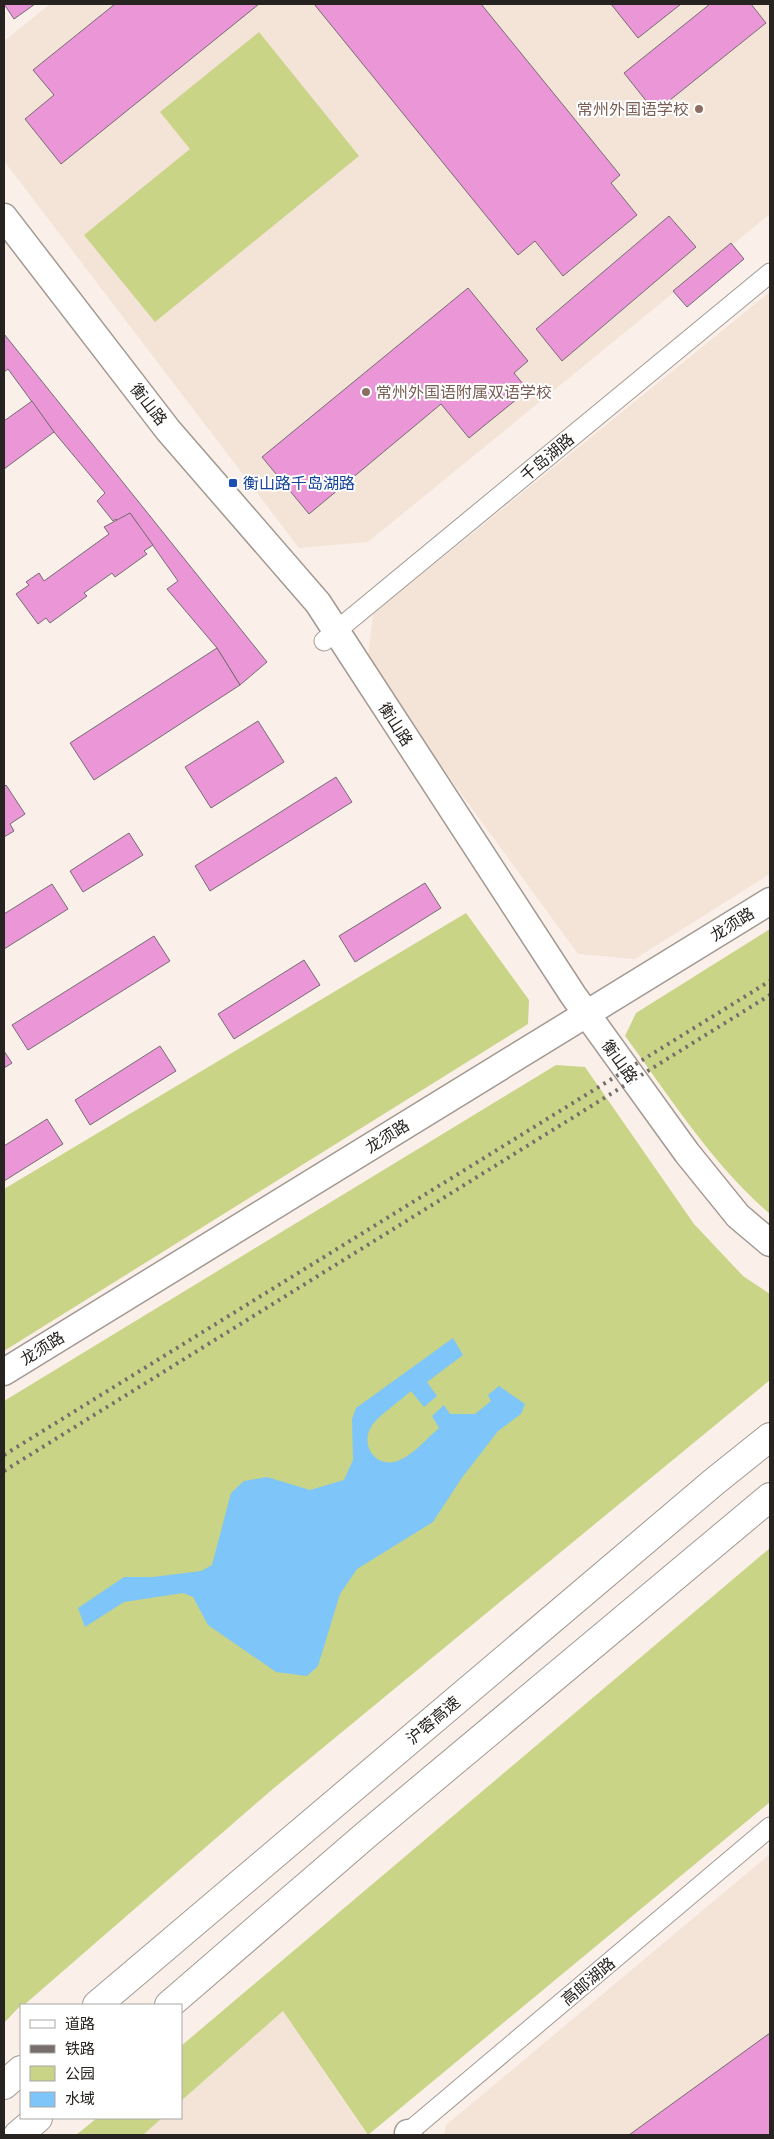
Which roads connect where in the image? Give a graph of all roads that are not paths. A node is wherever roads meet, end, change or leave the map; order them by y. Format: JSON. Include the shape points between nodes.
{"nodes":[{"id":1,"x":4,"y":217,"type":"edge"},
{"id":2,"x":4,"y":241,"type":"edge"},
{"id":3,"x":770,"y":273,"type":"edge"},
{"id":4,"x":330,"y":636,"type":"junction"},
{"id":5,"x":770,"y":901,"type":"edge"},
{"id":6,"x":580,"y":1017,"type":"junction"},
{"id":7,"x":770,"y":1243,"type":"edge"},
{"id":8,"x":770,"y":1260,"type":"edge"},
{"id":9,"x":4,"y":1372,"type":"edge"},
{"id":10,"x":770,"y":1438,"type":"edge"},
{"id":11,"x":770,"y":1497,"type":"edge"},
{"id":12,"x":770,"y":1827,"type":"edge"},
{"id":13,"x":98,"y":2004,"type":"edge"},
{"id":14,"x":170,"y":2004,"type":"edge"},
{"id":15,"x":20,"y":2071,"type":"edge"},
{"id":16,"x":4,"y":2085,"type":"edge"},
{"id":17,"x":407,"y":2135,"type":"edge"}],
"edges":[{"from":1,"to":4,"type":"street","name":"衡山路","via":[[140,395],[318,603]]},
{"from":2,"to":4,"type":"street","name":"衡山路","via":[[133,410]]},
{"from":3,"to":4,"type":"street","name":"千岛湖路"},
{"from":4,"to":6,"type":"street","name":"衡山路"},
{"from":5,"to":6,"type":"street","name":"龙须路"},
{"from":6,"to":7,"type":"street","name":"衡山路","via":[[738,1216]]},
{"from":6,"to":8,"type":"street","name":"衡山路","via":[[666,1153],[748,1242]]},
{"from":6,"to":9,"type":"street","name":"龙须路"},
{"from":10,"to":13,"type":"highway","name":"沪蓉高速","via":[[707,1487]]},
{"from":11,"to":14,"type":"highway"},
{"from":12,"to":17,"type":"street","name":"高邮湖路"},
{"from":15,"to":16,"type":"highway"}]}
